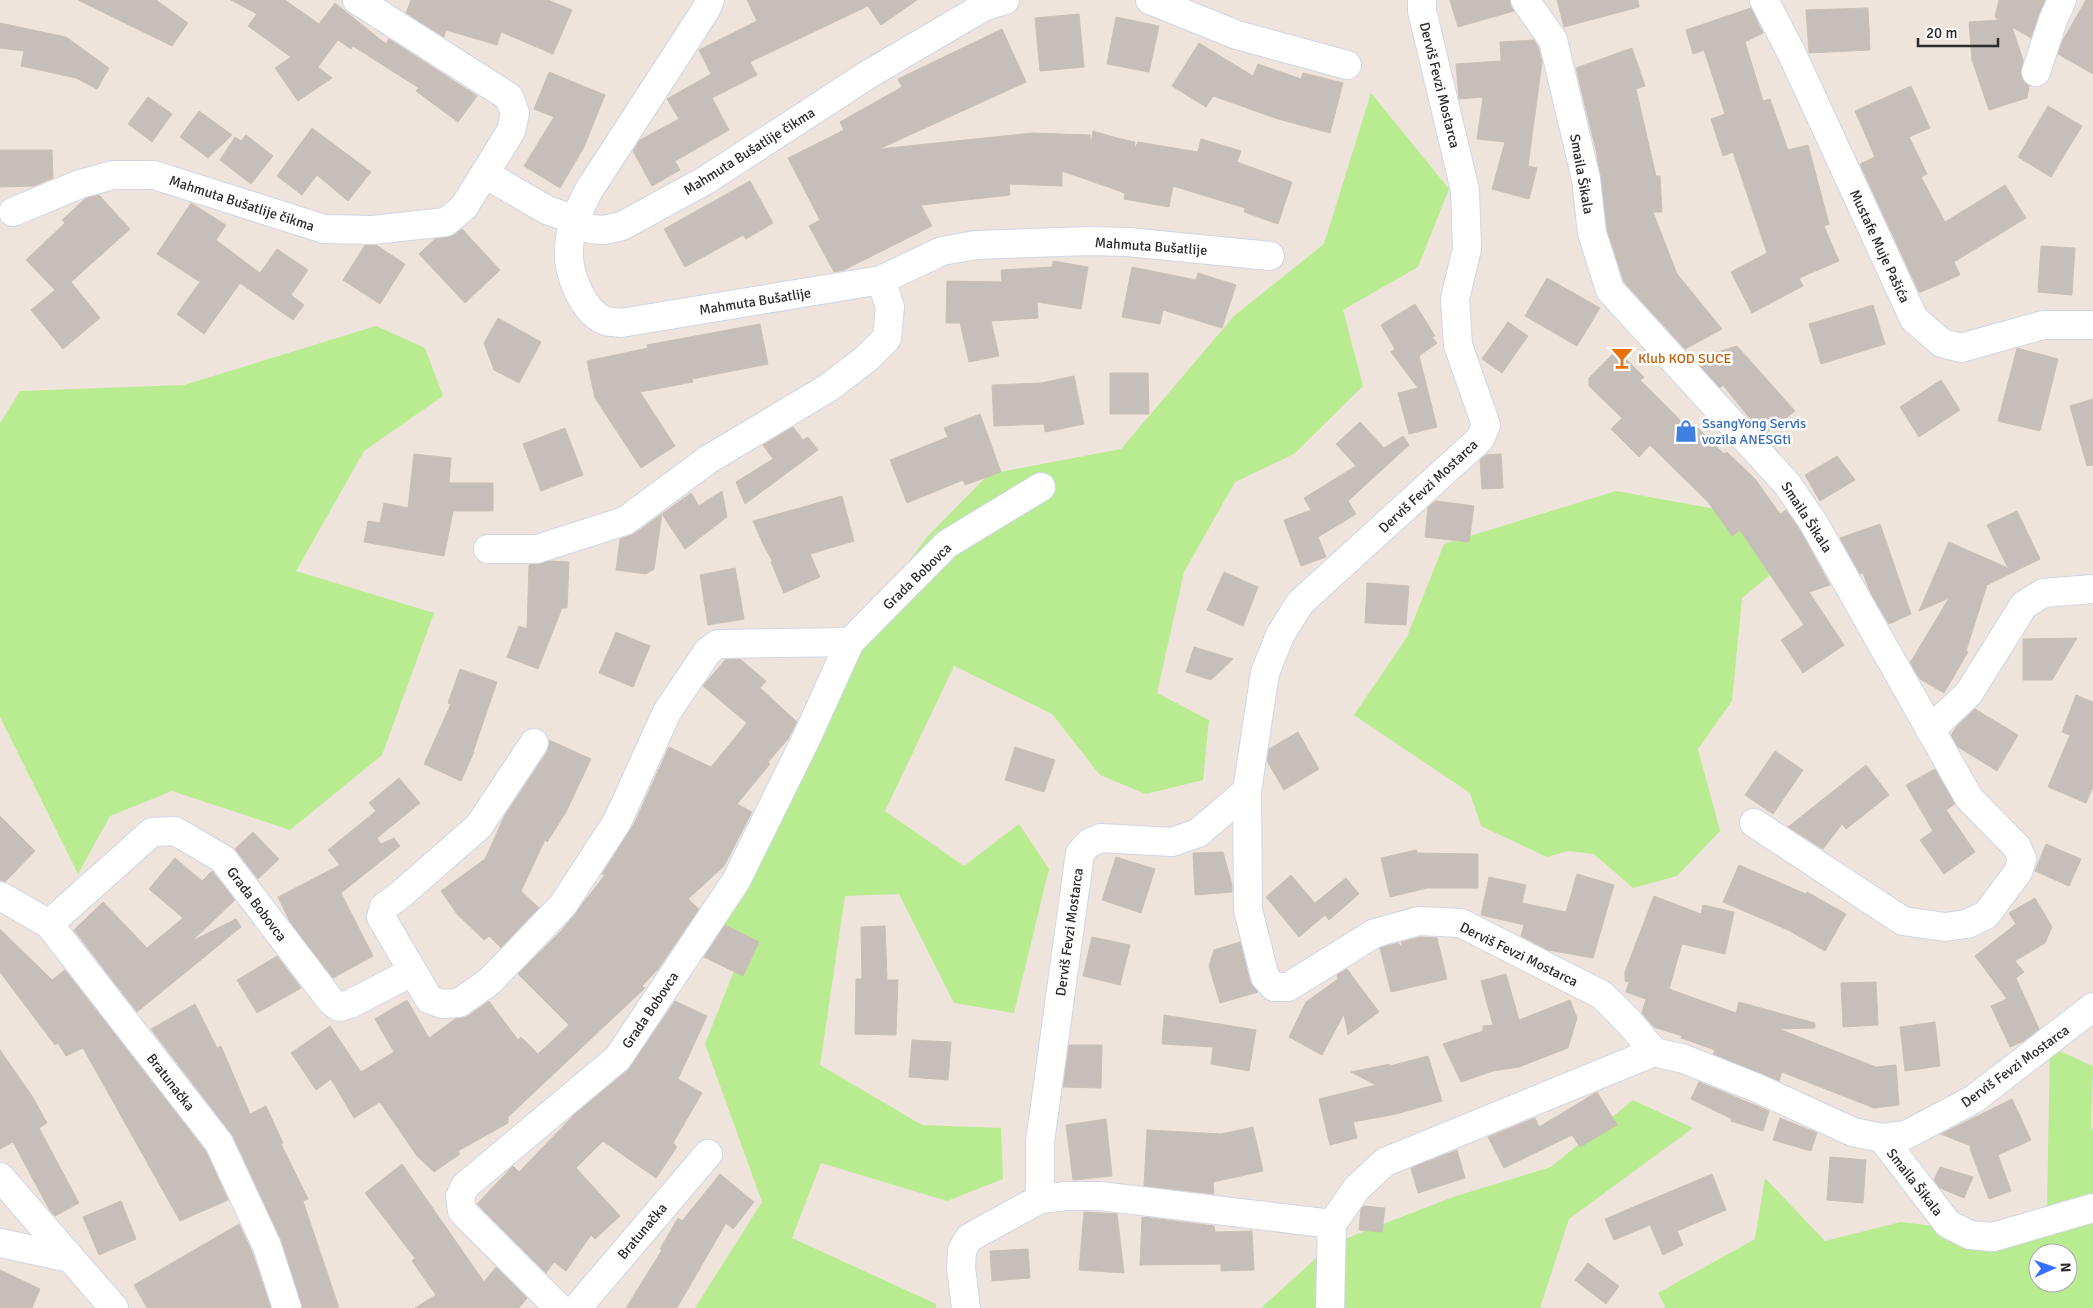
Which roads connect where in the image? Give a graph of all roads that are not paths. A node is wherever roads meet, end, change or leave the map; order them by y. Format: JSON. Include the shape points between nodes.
{"nodes":[{"id":1,"x":710,"y":0,"type":"edge"},
{"id":2,"x":1006,"y":0,"type":"edge"},
{"id":3,"x":1150,"y":0,"type":"edge"},
{"id":4,"x":1422,"y":0,"type":"edge"},
{"id":5,"x":1524,"y":0,"type":"edge"},
{"id":6,"x":1764,"y":0,"type":"edge"},
{"id":7,"x":2062,"y":0,"type":"edge"},
{"id":8,"x":364,"y":2,"type":"edge"},
{"id":9,"x":1347,"y":64,"type":"dead end"},
{"id":10,"x":2036,"y":72,"type":"dead end"},
{"id":11,"x":486,"y":174,"type":"junction"},
{"id":12,"x":13,"y":212,"type":"dead end"},
{"id":13,"x":574,"y":220,"type":"junction"},
{"id":14,"x":1270,"y":256,"type":"dead end"},
{"id":15,"x":882,"y":280,"type":"junction"},
{"id":16,"x":2093,"y":325,"type":"edge"},
{"id":17,"x":1041,"y":487,"type":"dead end"},
{"id":18,"x":488,"y":549,"type":"dead end"},
{"id":19,"x":2093,"y":589,"type":"edge"},
{"id":20,"x":850,"y":642,"type":"junction"},
{"id":21,"x":1930,"y":730,"type":"junction"},
{"id":22,"x":534,"y":743,"type":"dead end"},
{"id":23,"x":1247,"y":791,"type":"junction"},
{"id":24,"x":1754,"y":822,"type":"dead end"},
{"id":25,"x":0,"y":896,"type":"edge"},
{"id":26,"x":49,"y":924,"type":"junction"},
{"id":27,"x":412,"y":972,"type":"junction"},
{"id":28,"x":2093,"y":1007,"type":"edge"},
{"id":29,"x":1654,"y":1052,"type":"junction"},
{"id":30,"x":1882,"y":1138,"type":"junction"},
{"id":31,"x":708,"y":1154,"type":"dead end"},
{"id":32,"x":0,"y":1177,"type":"edge"},
{"id":33,"x":1040,"y":1199,"type":"junction"},
{"id":34,"x":2093,"y":1208,"type":"edge"},
{"id":35,"x":1332,"y":1224,"type":"junction"},
{"id":36,"x":0,"y":1243,"type":"edge"},
{"id":37,"x":70,"y":1258,"type":"junction"},
{"id":38,"x":114,"y":1308,"type":"edge"},
{"id":39,"x":287,"y":1308,"type":"edge"},
{"id":40,"x":559,"y":1308,"type":"edge"},
{"id":41,"x":577,"y":1308,"type":"edge"},
{"id":42,"x":966,"y":1308,"type":"edge"},
{"id":43,"x":1330,"y":1308,"type":"edge"}],
"edges":[{"from":1,"to":13,"type":"street","name":"Mahmuta Bušatlije","via":[[588,190]]},
{"from":2,"to":13,"type":"street","name":"Mahmuta Bušatlije čikma","via":[[985,6],[877,70],[706,180],[622,226],[590,229]]},
{"from":3,"to":9,"type":"street","via":[[1237,35]]},
{"from":4,"to":23,"type":"street","name":"Derviš Fevzi Mostarca","via":[[1466,190],[1467,249],[1455,299],[1458,345],[1486,425],[1480,439],[1300,603],[1280,635],[1265,673]]},
{"from":5,"to":21,"type":"street","name":"Smaila Šikala","via":[[1553,40],[1586,179],[1592,233],[1610,290],[1787,484],[1813,522]]},
{"from":6,"to":16,"type":"street","name":"Mustafe Muje Pašića","via":[[1914,319],[1942,343],[1961,348],[2043,325]]},
{"from":7,"to":10,"type":"street"},
{"from":8,"to":11,"type":"street","name":"Mahmuta Bušatlije čikma","via":[[509,97],[515,112],[511,131]]},
{"from":11,"to":12,"type":"street","name":"Mahmuta Bušatlije čikma","via":[[464,207],[446,222],[373,230],[324,229],[154,175],[104,177]]},
{"from":11,"to":13,"type":"street","name":"Mahmuta Bušatlije čikma","via":[[547,210]]},
{"from":13,"to":15,"type":"street","name":"Mahmuta Bušatlije","via":[[568,249],[574,284],[591,310],[605,321],[621,323]]},
{"from":14,"to":15,"type":"street","name":"Mahmuta Bušatlije","via":[[1128,242],[976,245],[942,251]]},
{"from":15,"to":18,"type":"street","via":[[890,308],[887,338],[828,388],[709,459],[624,521],[537,549]]},
{"from":17,"to":20,"type":"street","name":"Grada Bobovca","via":[[947,544]]},
{"from":19,"to":21,"type":"street","via":[[2043,593],[2024,605],[1969,693]]},
{"from":20,"to":27,"type":"street","via":[[718,644],[708,651],[667,712],[617,822],[563,905],[490,981],[459,1003],[442,1004],[429,999]]},
{"from":20,"to":40,"type":"street","name":"Grada Bobovca","via":[[736,881],[618,1058],[465,1186],[460,1198],[462,1211]]},
{"from":21,"to":24,"type":"street","name":"Smaila Šikala","via":[[1969,798],[2017,847],[2022,859],[2018,872],[1986,915],[1967,924],[1945,927],[1903,921]]},
{"from":22,"to":27,"type":"street","via":[[479,826],[384,907],[381,917]]},
{"from":23,"to":29,"type":"street","name":"Derviš Fevzi Mostarca","via":[[1248,910],[1265,977],[1274,987],[1288,988],[1375,933],[1419,921],[1461,923],[1602,995]]},
{"from":23,"to":33,"type":"street","name":"Derviš Fevzi Mostarca","via":[[1198,833],[1172,842],[1101,838],[1089,842],[1080,853],[1040,1142]]},
{"from":25,"to":26,"type":"street","name":"Bratunačka"},
{"from":26,"to":27,"type":"street","name":"Grada Bobovca","via":[[152,832],[175,831],[223,859],[331,1001],[339,1007]]},
{"from":26,"to":39,"type":"street","name":"Bratunačka","via":[[219,1143],[267,1246]]},
{"from":28,"to":30,"type":"street","name":"Derviš Fevzi Mostarca","via":[[1974,1099],[1906,1135]]},
{"from":29,"to":30,"type":"street","name":"Derviš Fevzi Mostarca","via":[[1684,1059],[1757,1088],[1853,1132]]},
{"from":29,"to":35,"type":"street","via":[[1385,1162],[1356,1188]]},
{"from":30,"to":34,"type":"street","name":"Smaila Šikala","via":[[1948,1224],[1970,1235],[1993,1237]]},
{"from":31,"to":41,"type":"street","name":"Bratunačka"},
{"from":32,"to":37,"type":"street"},
{"from":33,"to":35,"type":"street","via":[[1100,1196]]},
{"from":33,"to":42,"type":"street","via":[[969,1238],[962,1250],[961,1268]]},
{"from":35,"to":43,"type":"street"},
{"from":36,"to":37,"type":"street"},
{"from":37,"to":38,"type":"street"}]}
